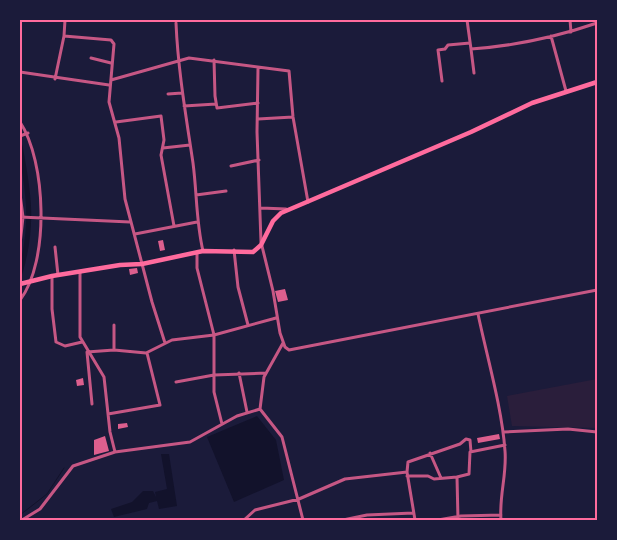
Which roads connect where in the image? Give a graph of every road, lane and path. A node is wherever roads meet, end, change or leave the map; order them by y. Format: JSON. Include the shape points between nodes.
{"nodes":[{"id":1,"x":65,"y":20,"type":"edge"},
{"id":2,"x":467,"y":20,"type":"edge"},
{"id":3,"x":570,"y":20,"type":"edge"},
{"id":4,"x":176,"y":23,"type":"dead end"},
{"id":5,"x":597,"y":23,"type":"edge"},
{"id":6,"x":571,"y":32,"type":"junction"},
{"id":7,"x":64,"y":36,"type":"junction"},
{"id":8,"x":551,"y":36,"type":"junction"},
{"id":9,"x":470,"y":43,"type":"junction"},
{"id":10,"x":471,"y":48,"type":"junction"},
{"id":11,"x":91,"y":58,"type":"dead end"},
{"id":12,"x":178,"y":60,"type":"junction"},
{"id":13,"x":214,"y":60,"type":"junction"},
{"id":14,"x":111,"y":63,"type":"junction"},
{"id":15,"x":258,"y":68,"type":"junction"},
{"id":16,"x":20,"y":72,"type":"edge"},
{"id":17,"x":474,"y":73,"type":"dead end"},
{"id":18,"x":55,"y":79,"type":"junction"},
{"id":19,"x":111,"y":80,"type":"junction"},
{"id":20,"x":442,"y":81,"type":"dead end"},
{"id":21,"x":597,"y":82,"type":"edge"},
{"id":22,"x":109,"y":85,"type":"junction"},
{"id":23,"x":566,"y":91,"type":"junction"},
{"id":24,"x":182,"y":93,"type":"junction"},
{"id":25,"x":168,"y":94,"type":"dead end"},
{"id":26,"x":258,"y":103,"type":"junction"},
{"id":27,"x":216,"y":104,"type":"junction"},
{"id":28,"x":184,"y":106,"type":"junction"},
{"id":29,"x":293,"y":117,"type":"junction"},
{"id":30,"x":258,"y":119,"type":"junction"},
{"id":31,"x":20,"y":122,"type":"edge"},
{"id":32,"x":116,"y":122,"type":"junction"},
{"id":33,"x":26,"y":134,"type":"junction"},
{"id":34,"x":20,"y":136,"type":"edge"},
{"id":35,"x":190,"y":145,"type":"junction"},
{"id":36,"x":163,"y":148,"type":"junction"},
{"id":37,"x":259,"y":160,"type":"junction"},
{"id":38,"x":231,"y":166,"type":"dead end"},
{"id":39,"x":226,"y":191,"type":"dead end"},
{"id":40,"x":20,"y":194,"type":"edge"},
{"id":41,"x":196,"y":195,"type":"junction"},
{"id":42,"x":308,"y":202,"type":"junction"},
{"id":43,"x":261,"y":208,"type":"junction"},
{"id":44,"x":289,"y":210,"type":"junction"},
{"id":45,"x":21,"y":217,"type":"edge"},
{"id":46,"x":39,"y":217,"type":"junction"},
{"id":47,"x":130,"y":222,"type":"junction"},
{"id":48,"x":197,"y":222,"type":"junction"},
{"id":49,"x":174,"y":226,"type":"junction"},
{"id":50,"x":135,"y":234,"type":"junction"},
{"id":51,"x":20,"y":244,"type":"edge"},
{"id":52,"x":262,"y":245,"type":"junction"},
{"id":53,"x":55,"y":246,"type":"dead end"},
{"id":54,"x":234,"y":250,"type":"junction"},
{"id":55,"x":203,"y":251,"type":"junction"},
{"id":56,"x":197,"y":252,"type":"junction"},
{"id":57,"x":142,"y":264,"type":"junction"},
{"id":58,"x":80,"y":272,"type":"junction"},
{"id":59,"x":55,"y":276,"type":"junction"},
{"id":60,"x":29,"y":282,"type":"junction"},
{"id":61,"x":20,"y":284,"type":"edge"},
{"id":62,"x":597,"y":290,"type":"edge"},
{"id":63,"x":20,"y":300,"type":"edge"},
{"id":64,"x":478,"y":314,"type":"junction"},
{"id":65,"x":276,"y":318,"type":"junction"},
{"id":66,"x":114,"y":325,"type":"dead end"},
{"id":67,"x":248,"y":325,"type":"junction"},
{"id":68,"x":214,"y":335,"type":"junction"},
{"id":69,"x":82,"y":342,"type":"junction"},
{"id":70,"x":165,"y":343,"type":"junction"},
{"id":71,"x":283,"y":343,"type":"junction"},
{"id":72,"x":114,"y":350,"type":"junction"},
{"id":73,"x":87,"y":352,"type":"junction"},
{"id":74,"x":146,"y":353,"type":"junction"},
{"id":75,"x":239,"y":373,"type":"junction"},
{"id":76,"x":266,"y":373,"type":"junction"},
{"id":77,"x":214,"y":375,"type":"junction"},
{"id":78,"x":176,"y":382,"type":"dead end"},
{"id":79,"x":92,"y":404,"type":"dead end"},
{"id":80,"x":260,"y":409,"type":"junction"},
{"id":81,"x":247,"y":412,"type":"junction"},
{"id":82,"x":108,"y":414,"type":"junction"},
{"id":83,"x":222,"y":424,"type":"junction"},
{"id":84,"x":504,"y":432,"type":"junction"},
{"id":85,"x":597,"y":432,"type":"edge"},
{"id":86,"x":505,"y":445,"type":"junction"},
{"id":87,"x":115,"y":452,"type":"junction"},
{"id":88,"x":471,"y":452,"type":"junction"},
{"id":89,"x":430,"y":453,"type":"junction"},
{"id":90,"x":407,"y":474,"type":"junction"},
{"id":91,"x":457,"y":477,"type":"junction"},
{"id":92,"x":441,"y":478,"type":"junction"},
{"id":93,"x":299,"y":499,"type":"junction"},
{"id":94,"x":414,"y":513,"type":"junction"},
{"id":95,"x":458,"y":518,"type":"edge"},
{"id":96,"x":501,"y":518,"type":"edge"},
{"id":97,"x":22,"y":520,"type":"edge"},
{"id":98,"x":244,"y":520,"type":"edge"},
{"id":99,"x":303,"y":520,"type":"edge"},
{"id":100,"x":345,"y":520,"type":"edge"},
{"id":101,"x":415,"y":520,"type":"edge"},
{"id":102,"x":438,"y":520,"type":"edge"}],
"edges":[{"from":1,"to":7,"type":"street"},
{"from":2,"to":9,"type":"street"},
{"from":3,"to":6,"type":"street"},
{"from":4,"to":12,"type":"street"},
{"from":5,"to":6,"type":"street"},
{"from":6,"to":8,"type":"street"},
{"from":7,"to":14,"type":"street","via":[[109,40],[114,44]]},
{"from":7,"to":18,"type":"street"},
{"from":8,"to":10,"type":"street","via":[[507,46]]},
{"from":8,"to":23,"type":"street"},
{"from":9,"to":10,"type":"street"},
{"from":9,"to":20,"type":"street","via":[[448,44],[438,50]]},
{"from":10,"to":17,"type":"street"},
{"from":11,"to":14,"type":"street"},
{"from":12,"to":13,"type":"street"},
{"from":12,"to":19,"type":"street"},
{"from":12,"to":24,"type":"street"},
{"from":13,"to":15,"type":"street"},
{"from":13,"to":27,"type":"street"},
{"from":14,"to":19,"type":"street"},
{"from":15,"to":26,"type":"street"},
{"from":15,"to":29,"type":"street","via":[[289,71]]},
{"from":16,"to":18,"type":"street"},
{"from":18,"to":22,"type":"street"},
{"from":19,"to":22,"type":"street"},
{"from":21,"to":23,"type":"main road"},
{"from":22,"to":32,"type":"street","via":[[109,102]]},
{"from":23,"to":42,"type":"main road"},
{"from":24,"to":25,"type":"street"},
{"from":24,"to":28,"type":"street"},
{"from":26,"to":27,"type":"street","via":[[220,108]]},
{"from":26,"to":30,"type":"street"},
{"from":27,"to":28,"type":"street"},
{"from":28,"to":35,"type":"street"},
{"from":29,"to":30,"type":"street"},
{"from":29,"to":42,"type":"street"},
{"from":30,"to":37,"type":"street"},
{"from":31,"to":33,"type":"street"},
{"from":32,"to":36,"type":"street","via":[[161,116]]},
{"from":32,"to":47,"type":"street"},
{"from":33,"to":34,"type":"street"},
{"from":33,"to":46,"type":"street","via":[[36,170]]},
{"from":35,"to":36,"type":"street"},
{"from":35,"to":41,"type":"street"},
{"from":36,"to":49,"type":"street","via":[[161,155]]},
{"from":37,"to":38,"type":"street"},
{"from":37,"to":43,"type":"street"},
{"from":39,"to":41,"type":"street"},
{"from":40,"to":45,"type":"street"},
{"from":41,"to":48,"type":"street"},
{"from":42,"to":44,"type":"main road"},
{"from":43,"to":44,"type":"street"},
{"from":43,"to":52,"type":"street"},
{"from":44,"to":52,"type":"main road","via":[[273,220]]},
{"from":45,"to":46,"type":"street"},
{"from":45,"to":51,"type":"street"},
{"from":46,"to":47,"type":"street"},
{"from":46,"to":60,"type":"street","via":[[39,251]]},
{"from":47,"to":50,"type":"street"},
{"from":48,"to":49,"type":"street"},
{"from":48,"to":55,"type":"street"},
{"from":49,"to":50,"type":"street"},
{"from":50,"to":57,"type":"street"},
{"from":52,"to":54,"type":"main road","via":[[253,252]]},
{"from":52,"to":65,"type":"street"},
{"from":53,"to":59,"type":"street"},
{"from":54,"to":55,"type":"main road"},
{"from":54,"to":67,"type":"street","via":[[238,287]]},
{"from":55,"to":56,"type":"main road"},
{"from":56,"to":57,"type":"main road"},
{"from":56,"to":68,"type":"street","via":[[197,268]]},
{"from":57,"to":58,"type":"main road"},
{"from":57,"to":70,"type":"street"},
{"from":58,"to":59,"type":"main road"},
{"from":58,"to":69,"type":"street"},
{"from":59,"to":60,"type":"main road"},
{"from":59,"to":69,"type":"street","via":[[52,309],[56,342],[65,346]]},
{"from":60,"to":61,"type":"main road"},
{"from":60,"to":63,"type":"street"},
{"from":62,"to":64,"type":"street"},
{"from":64,"to":71,"type":"street","via":[[295,350],[289,350]]},
{"from":64,"to":84,"type":"street"},
{"from":65,"to":67,"type":"street"},
{"from":65,"to":71,"type":"street"},
{"from":66,"to":72,"type":"street"},
{"from":67,"to":68,"type":"street"},
{"from":68,"to":70,"type":"street","via":[[183,337]]},
{"from":68,"to":77,"type":"street"},
{"from":69,"to":73,"type":"street"},
{"from":70,"to":74,"type":"street"},
{"from":71,"to":76,"type":"street"},
{"from":72,"to":73,"type":"street"},
{"from":72,"to":74,"type":"street"},
{"from":73,"to":79,"type":"street"},
{"from":73,"to":82,"type":"street","via":[[104,376]]},
{"from":74,"to":82,"type":"street","via":[[160,405]]},
{"from":75,"to":76,"type":"street"},
{"from":75,"to":77,"type":"street"},
{"from":75,"to":81,"type":"street"},
{"from":76,"to":80,"type":"street","via":[[261,386]]},
{"from":77,"to":78,"type":"street"},
{"from":77,"to":83,"type":"street","via":[[214,392]]},
{"from":80,"to":81,"type":"street"},
{"from":80,"to":93,"type":"street","via":[[282,437]]},
{"from":81,"to":83,"type":"street"},
{"from":82,"to":87,"type":"street"},
{"from":83,"to":87,"type":"street","via":[[198,439],[182,444]]},
{"from":84,"to":85,"type":"street","via":[[568,428]]},
{"from":84,"to":86,"type":"street"},
{"from":86,"to":88,"type":"street"},
{"from":86,"to":96,"type":"street"},
{"from":87,"to":97,"type":"street","via":[[73,466],[40,509]]},
{"from":88,"to":89,"type":"street","via":[[470,440],[467,439]]},
{"from":88,"to":91,"type":"street","via":[[469,473]]},
{"from":89,"to":90,"type":"street","via":[[408,462]]},
{"from":89,"to":92,"type":"street"},
{"from":90,"to":92,"type":"street"},
{"from":90,"to":93,"type":"street","via":[[345,479]]},
{"from":90,"to":94,"type":"street"},
{"from":91,"to":92,"type":"street"},
{"from":91,"to":95,"type":"street"},
{"from":93,"to":98,"type":"street","via":[[255,510]]},
{"from":93,"to":99,"type":"street"},
{"from":94,"to":100,"type":"street"},
{"from":94,"to":101,"type":"street"},
{"from":95,"to":96,"type":"street"},
{"from":95,"to":102,"type":"street"}]}
